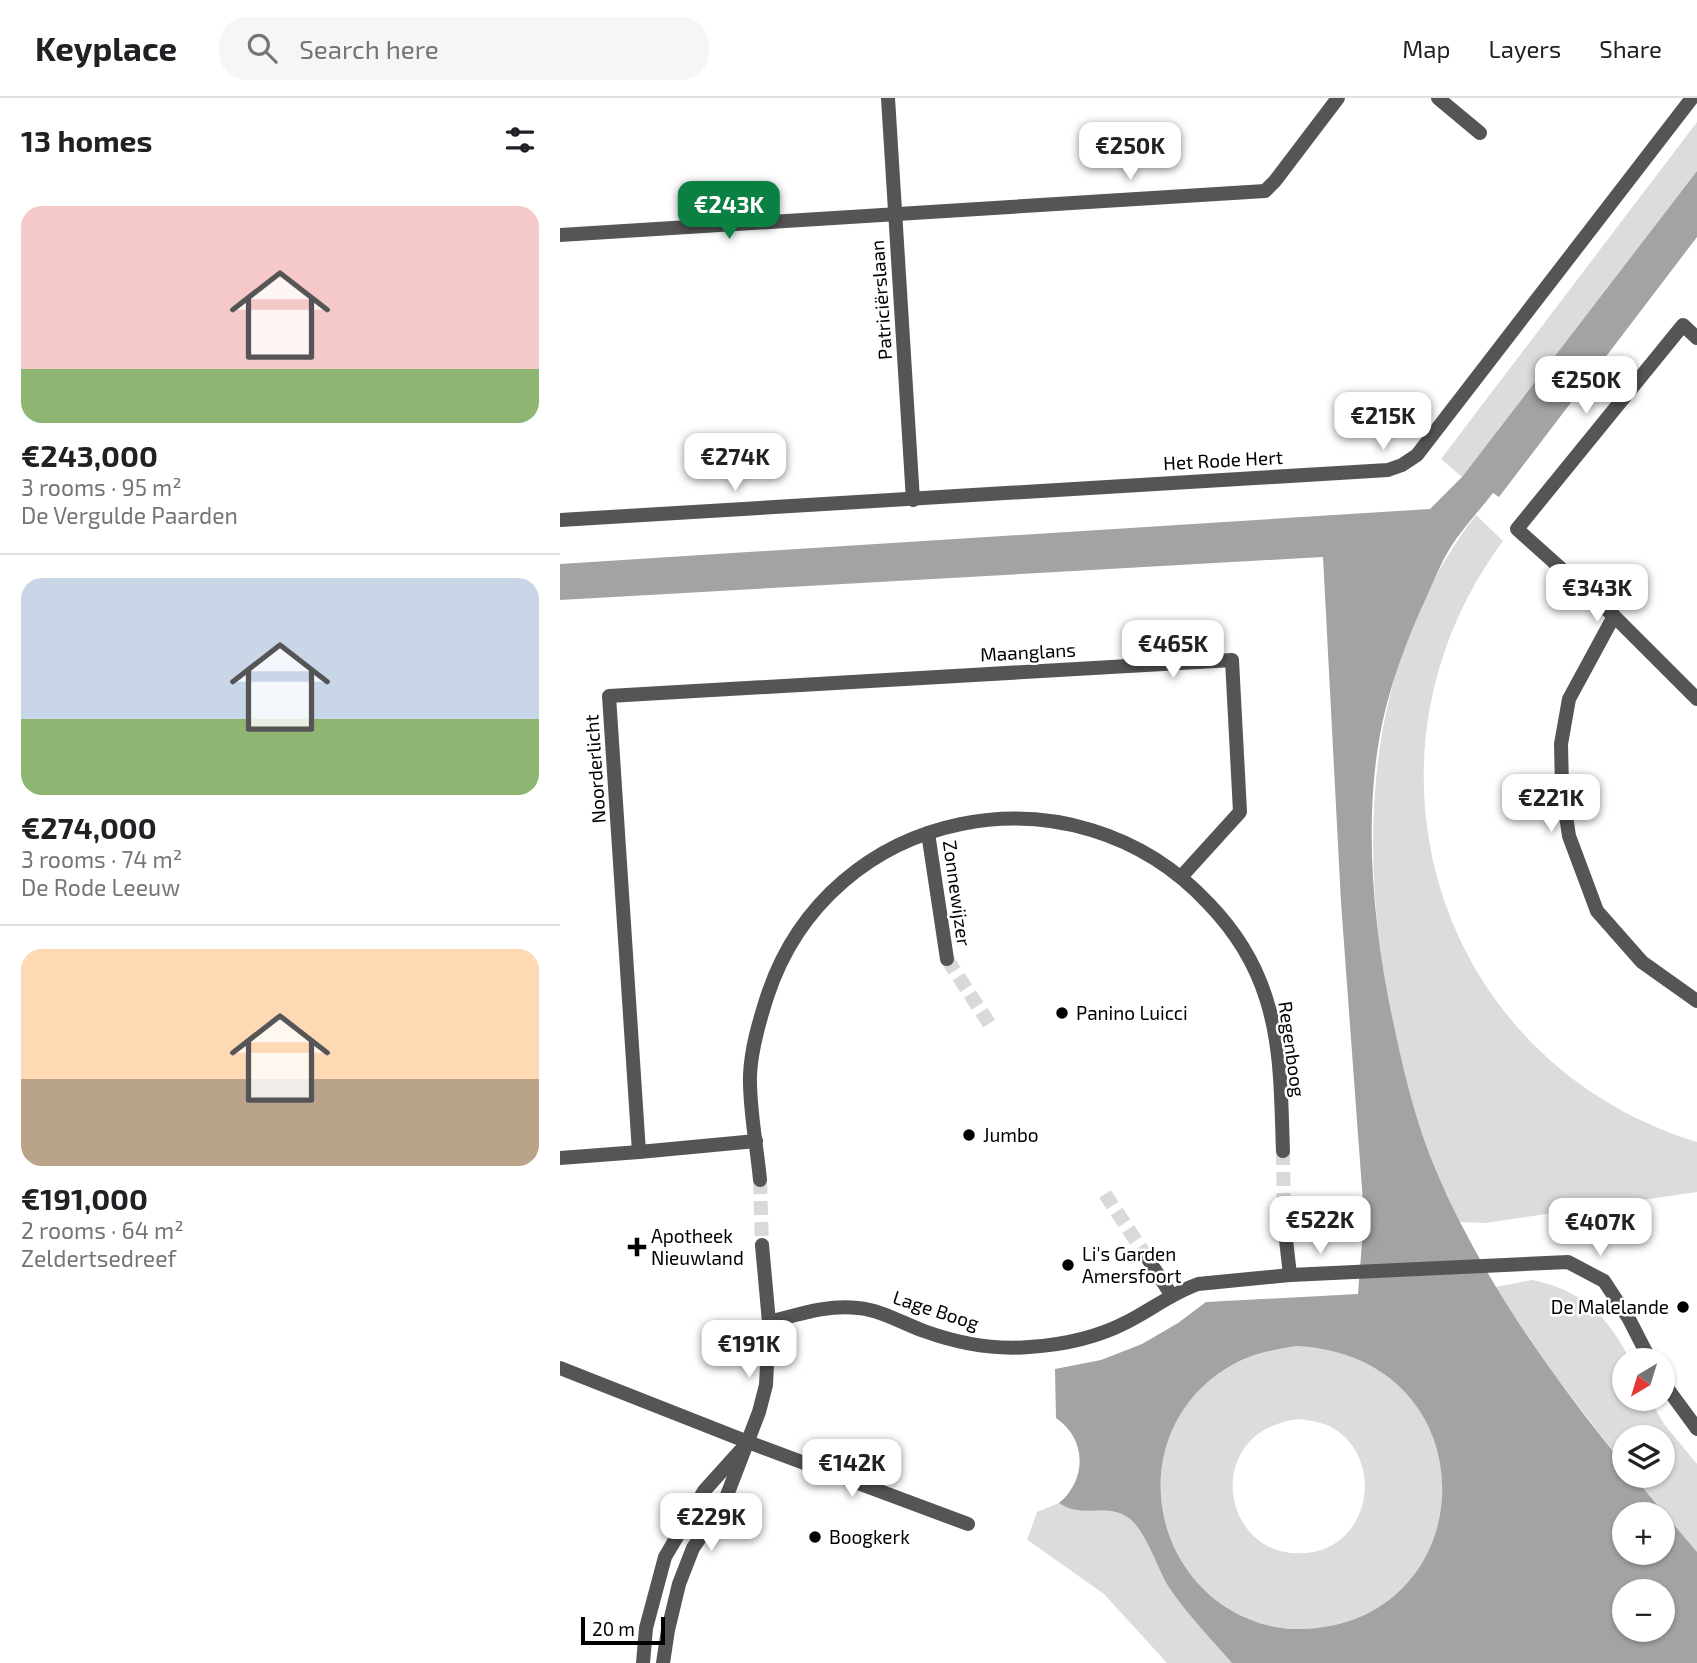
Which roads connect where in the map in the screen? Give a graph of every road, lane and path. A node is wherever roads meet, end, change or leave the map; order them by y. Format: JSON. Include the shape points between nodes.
{"nodes":[{"id":1,"x":888,"y":98,"type":"edge"},
{"id":2,"x":1338,"y":98,"type":"edge"},
{"id":3,"x":1438,"y":98,"type":"edge"},
{"id":4,"x":1692,"y":98,"type":"edge"},
{"id":5,"x":1480,"y":133,"type":"dead end"},
{"id":6,"x":895,"y":213,"type":"junction"},
{"id":7,"x":560,"y":235,"type":"edge"},
{"id":8,"x":1697,"y":338,"type":"edge"},
{"id":9,"x":913,"y":500,"type":"junction"},
{"id":10,"x":560,"y":520,"type":"edge"},
{"id":11,"x":1614,"y":615,"type":"junction"},
{"id":12,"x":922,"y":677,"type":"joint"},
{"id":13,"x":1697,"y":699,"type":"edge"},
{"id":14,"x":929,"y":833,"type":"junction"},
{"id":15,"x":1181,"y":877,"type":"junction"},
{"id":16,"x":947,"y":959,"type":"tunnel mouth"},
{"id":17,"x":1697,"y":1001,"type":"edge"},
{"id":18,"x":756,"y":1140,"type":"junction"},
{"id":19,"x":1283,"y":1150,"type":"tunnel mouth"},
{"id":20,"x":639,"y":1152,"type":"junction"},
{"id":21,"x":560,"y":1158,"type":"edge"},
{"id":22,"x":760,"y":1180,"type":"tunnel mouth"},
{"id":23,"x":1284,"y":1222,"type":"tunnel mouth"},
{"id":24,"x":762,"y":1245,"type":"tunnel mouth"},
{"id":25,"x":1148,"y":1259,"type":"tunnel mouth"},
{"id":26,"x":1290,"y":1275,"type":"junction"},
{"id":27,"x":1172,"y":1296,"type":"junction"},
{"id":28,"x":769,"y":1322,"type":"junction"},
{"id":29,"x":1644,"y":1348,"type":"edge"},
{"id":30,"x":560,"y":1368,"type":"edge"},
{"id":31,"x":1675,"y":1399,"type":"edge"},
{"id":32,"x":1697,"y":1429,"type":"edge"},
{"id":33,"x":748,"y":1442,"type":"junction"},
{"id":34,"x":968,"y":1524,"type":"dead end"},
{"id":35,"x":643,"y":1663,"type":"edge"},
{"id":36,"x":663,"y":1663,"type":"edge"}],
"edges":[{"from":1,"to":6,"type":"street","name":"Patriciërslaan"},
{"from":2,"to":6,"type":"street","via":[[1265,191]]},
{"from":3,"to":5,"type":"street"},
{"from":4,"to":9,"type":"street","name":"Het Rode Hert","via":[[1417,455],[1402,465],[1388,470]]},
{"from":6,"to":7,"type":"street"},
{"from":6,"to":9,"type":"street","name":"Patriciërslaan"},
{"from":8,"to":11,"type":"street","via":[[1683,325],[1517,529]]},
{"from":9,"to":10,"type":"street","name":"Het Rode Hert"},
{"from":11,"to":13,"type":"street"},
{"from":11,"to":17,"type":"street","via":[[1569,699],[1561,744],[1569,836],[1597,911],[1642,962]]},
{"from":12,"to":15,"type":"street","name":"Maanglans","via":[[1232,660],[1240,812]]},
{"from":12,"to":20,"type":"street","name":"Noorderlicht","via":[[609,696]]},
{"from":14,"to":15,"type":"street","name":"Regenboog","via":[[995,818],[1057,821],[1111,836]]},
{"from":14,"to":16,"type":"street","name":"Zonnewijzer"},
{"from":14,"to":18,"type":"street","name":"Regenboog","via":[[882,856],[839,885],[811,916],[785,957],[767,997],[753,1052],[750,1078]]},
{"from":15,"to":19,"type":"street","name":"Regenboog","via":[[1229,928],[1250,960],[1266,998],[1280,1074]]},
{"from":18,"to":20,"type":"street"},
{"from":18,"to":22,"type":"street","name":"Regenboog"},
{"from":20,"to":21,"type":"street"},
{"from":23,"to":26,"type":"street"},
{"from":24,"to":28,"type":"street"},
{"from":25,"to":27,"type":"street"},
{"from":26,"to":27,"type":"street","name":"Lage Boog","via":[[1209,1281]]},
{"from":26,"to":29,"type":"street","name":"Lage Boog","via":[[1568,1262],[1604,1281]]},
{"from":27,"to":28,"type":"street","name":"Lage Boog","via":[[1100,1333],[1027,1347],[958,1342],[858,1308],[838,1307]]},
{"from":28,"to":33,"type":"street","via":[[766,1385]]},
{"from":30,"to":33,"type":"street"},
{"from":31,"to":32,"type":"street"},
{"from":33,"to":34,"type":"street"},
{"from":33,"to":35,"type":"street","via":[[704,1491],[665,1557],[646,1628]]},
{"from":33,"to":36,"type":"street","via":[[723,1503],[693,1548]]}]}
